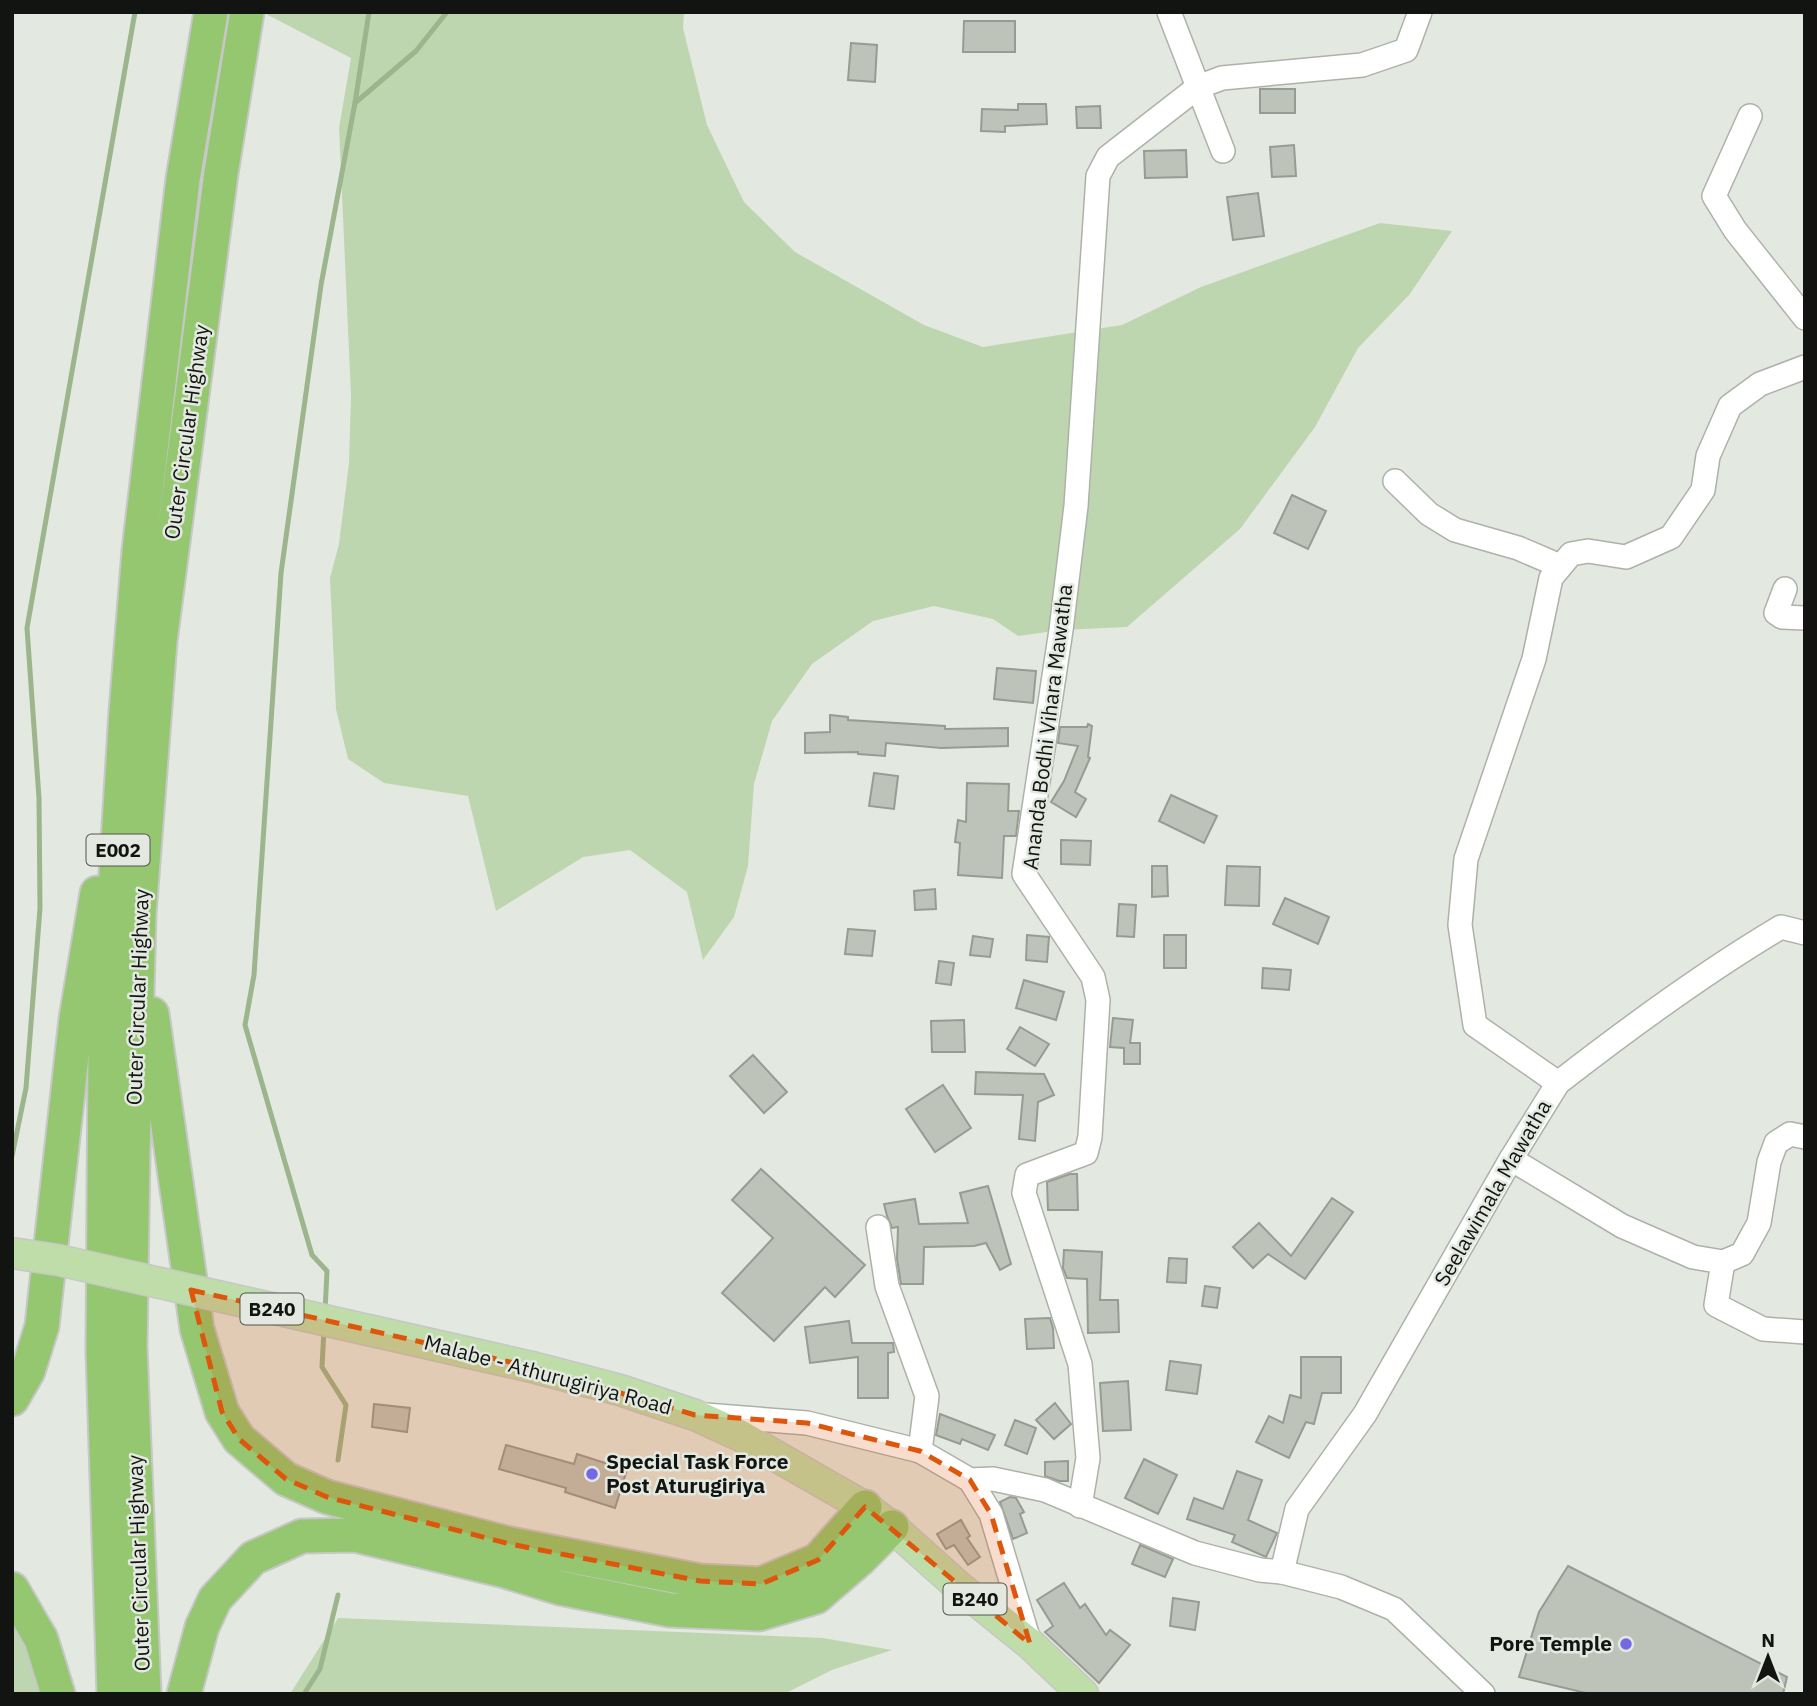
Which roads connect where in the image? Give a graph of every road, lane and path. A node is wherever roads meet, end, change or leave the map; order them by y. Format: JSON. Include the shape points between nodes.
{"nodes":[{"id":1,"x":211,"y":12,"type":"edge"},
{"id":2,"x":247,"y":12,"type":"edge"},
{"id":3,"x":1169,"y":12,"type":"edge"},
{"id":4,"x":1420,"y":12,"type":"edge"},
{"id":5,"x":1198,"y":87,"type":"junction"},
{"id":6,"x":1750,"y":116,"type":"dead end"},
{"id":7,"x":1223,"y":151,"type":"dead end"},
{"id":8,"x":1805,"y":318,"type":"edge"},
{"id":9,"x":1805,"y":367,"type":"edge"},
{"id":10,"x":1395,"y":481,"type":"dead end"},
{"id":11,"x":1565,"y":560,"type":"junction"},
{"id":12,"x":1785,"y":589,"type":"dead end"},
{"id":13,"x":1805,"y":618,"type":"edge"},
{"id":14,"x":127,"y":712,"type":"junction"},
{"id":15,"x":139,"y":914,"type":"junction"},
{"id":16,"x":1805,"y":933,"type":"edge"},
{"id":17,"x":1558,"y":1083,"type":"junction"},
{"id":18,"x":1805,"y":1137,"type":"edge"},
{"id":19,"x":1511,"y":1159,"type":"junction"},
{"id":20,"x":878,"y":1227,"type":"dead end"},
{"id":21,"x":12,"y":1253,"type":"edge"},
{"id":22,"x":1723,"y":1262,"type":"junction"},
{"id":23,"x":1805,"y":1332,"type":"edge"},
{"id":24,"x":12,"y":1399,"type":"edge"},
{"id":25,"x":695,"y":1415,"type":"junction"},
{"id":26,"x":920,"y":1451,"type":"junction"},
{"id":27,"x":970,"y":1480,"type":"junction"},
{"id":28,"x":1080,"y":1506,"type":"junction"},
{"id":29,"x":865,"y":1507,"type":"junction"},
{"id":30,"x":892,"y":1527,"type":"junction"},
{"id":31,"x":1282,"y":1572,"type":"junction"},
{"id":32,"x":12,"y":1589,"type":"edge"},
{"id":33,"x":1030,"y":1644,"type":"junction"},
{"id":34,"x":58,"y":1694,"type":"edge"},
{"id":35,"x":114,"y":1694,"type":"edge"},
{"id":36,"x":144,"y":1694,"type":"edge"},
{"id":37,"x":184,"y":1694,"type":"edge"},
{"id":38,"x":1083,"y":1694,"type":"edge"},
{"id":39,"x":1483,"y":1694,"type":"edge"}],
"edges":[{"from":1,"to":14,"type":"highway","name":"Outer Circular Highway","number":"E002","via":[[183,179],[139,551]]},
{"from":2,"to":15,"type":"highway","name":"Outer Circular Highway","number":"E002","via":[[221,173],[160,641]]},
{"from":3,"to":5,"type":"street"},
{"from":4,"to":5,"type":"street","via":[[1406,50],[1362,65],[1222,78]]},
{"from":5,"to":7,"type":"street"},
{"from":5,"to":28,"type":"street","name":"Ananda Bodhi Vihara Mawatha","via":[[1108,157],[1098,176],[1076,506],[1024,874],[1093,977],[1098,1000],[1086,1153],[1027,1175],[1024,1193],[1080,1364],[1088,1458]]},
{"from":6,"to":8,"type":"street","via":[[1714,196]]},
{"from":9,"to":11,"type":"street","via":[[1760,384],[1730,406],[1708,456],[1703,490],[1671,537],[1626,557],[1588,551]]},
{"from":10,"to":11,"type":"street","via":[[1429,514],[1455,530]]},
{"from":11,"to":17,"type":"street","name":"Seelawimala Mawatha","via":[[1551,579],[1534,659],[1466,859],[1460,925],[1475,1025]]},
{"from":12,"to":13,"type":"street","via":[[1776,613]]},
{"from":14,"to":24,"type":"highway","via":[[76,1019],[42,1326],[28,1371]]},
{"from":14,"to":35,"type":"highway","name":"Outer Circular Highway","number":"E002","via":[[105,1068],[103,1352]]},
{"from":15,"to":29,"type":"highway","via":[[197,1329],[222,1412],[239,1439],[286,1479],[327,1497],[510,1544],[700,1581],[761,1584],[818,1560]]},
{"from":15,"to":36,"type":"highway","name":"Outer Circular Highway","number":"E002","via":[[130,1347]]},
{"from":16,"to":17,"type":"street","via":[[1781,927],[1726,959]]},
{"from":17,"to":19,"type":"street","name":"Seelawimala Mawatha"},
{"from":18,"to":22,"type":"street","via":[[1790,1134],[1776,1143],[1759,1223],[1742,1254]]},
{"from":19,"to":22,"type":"street","via":[[1622,1226],[1693,1257]]},
{"from":19,"to":31,"type":"street","name":"Seelawimala Mawatha","via":[[1365,1415],[1297,1510]]},
{"from":20,"to":26,"type":"street","via":[[887,1286],[926,1396]]},
{"from":21,"to":25,"type":"main road","name":"Malabe - Athurugiriya Road","number":"B240","bridge":true,"via":[[532,1367]]},
{"from":22,"to":23,"type":"street","via":[[1716,1305],[1763,1329]]},
{"from":25,"to":26,"type":"street","via":[[807,1423]]},
{"from":25,"to":29,"type":"main road","name":"Malabe - Athurugiriya Road","number":"B240"},
{"from":26,"to":27,"type":"street"},
{"from":27,"to":28,"type":"street","via":[[993,1479],[1045,1490]]},
{"from":27,"to":33,"type":"street","via":[[991,1514]]},
{"from":28,"to":31,"type":"street","via":[[1195,1553]]},
{"from":29,"to":30,"type":"main road","name":"Malabe - Athurugiriya Road","number":"B240"},
{"from":30,"to":33,"type":"main road","name":"Malabe - Athurugiriya Road","number":"B240"},
{"from":30,"to":37,"type":"highway","via":[[816,1597],[759,1614],[670,1610],[560,1588],[355,1535],[302,1536],[253,1558],[215,1599],[202,1627]]},
{"from":31,"to":39,"type":"street","via":[[1340,1587],[1394,1609]]},
{"from":32,"to":34,"type":"highway","via":[[41,1639]]},
{"from":33,"to":38,"type":"main road","name":"Malabe - Athurugiriya Road","number":"B240"}]}
